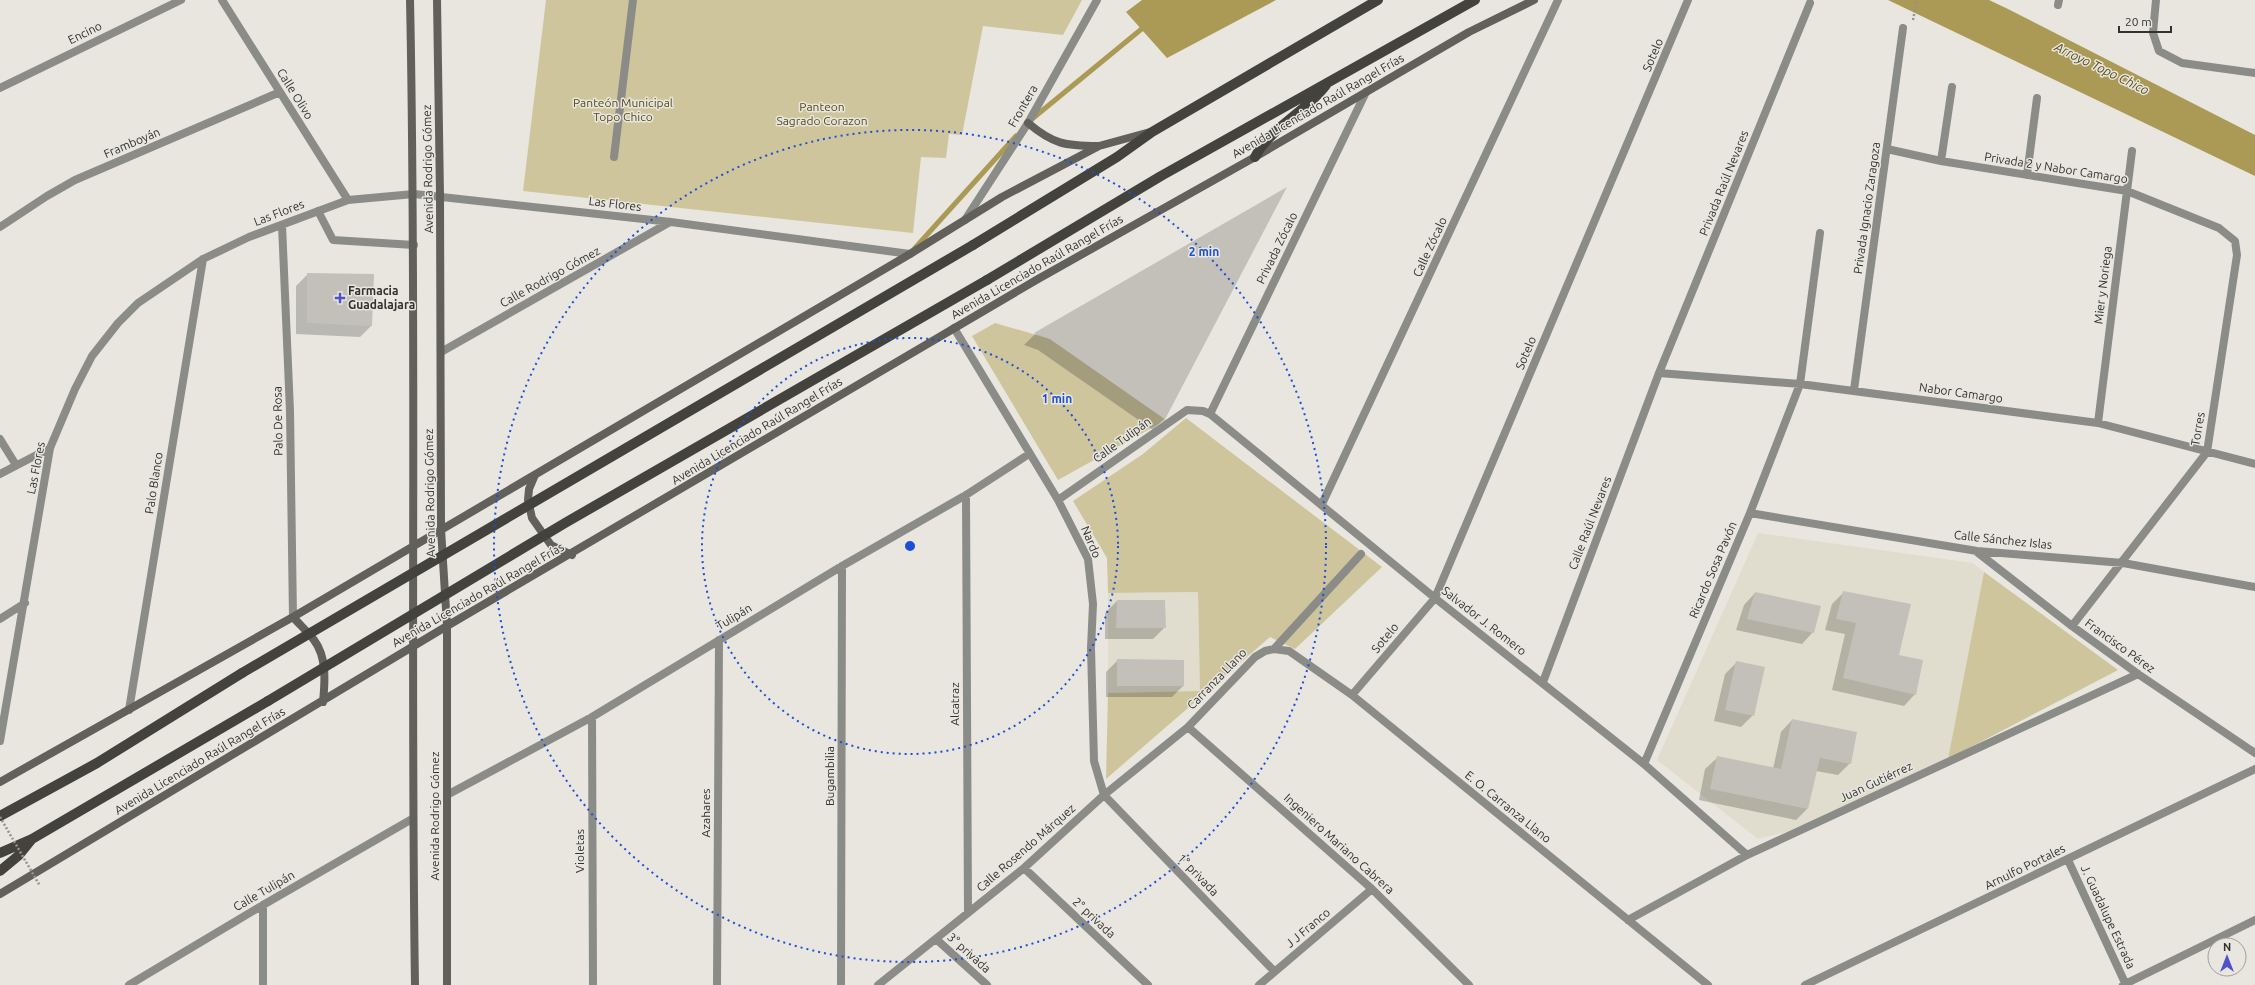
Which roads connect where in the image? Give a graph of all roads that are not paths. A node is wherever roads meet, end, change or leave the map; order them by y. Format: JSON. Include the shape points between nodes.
{"nodes":[{"id":1,"x":181,"y":0,"type":"edge"},
{"id":2,"x":222,"y":0,"type":"edge"},
{"id":3,"x":410,"y":0,"type":"edge"},
{"id":4,"x":437,"y":0,"type":"edge"},
{"id":5,"x":633,"y":0,"type":"edge"},
{"id":6,"x":1097,"y":0,"type":"edge"},
{"id":7,"x":1378,"y":0,"type":"edge"},
{"id":8,"x":1475,"y":0,"type":"edge"},
{"id":9,"x":1534,"y":0,"type":"edge"},
{"id":10,"x":1558,"y":0,"type":"edge"},
{"id":11,"x":1688,"y":0,"type":"edge"},
{"id":12,"x":2156,"y":0,"type":"edge"},
{"id":13,"x":1810,"y":2,"type":"dead end"},
{"id":14,"x":1903,"y":28,"type":"dead end"},
{"id":15,"x":2255,"y":73,"type":"edge"},
{"id":16,"x":1329,"y":81,"type":"junction"},
{"id":17,"x":1952,"y":87,"type":"dead end"},
{"id":18,"x":0,"y":88,"type":"edge"},
{"id":19,"x":280,"y":92,"type":"junction"},
{"id":20,"x":1366,"y":92,"type":"junction"},
{"id":21,"x":2037,"y":98,"type":"dead end"},
{"id":22,"x":1028,"y":123,"type":"junction"},
{"id":23,"x":1152,"y":132,"type":"junction"},
{"id":24,"x":1099,"y":146,"type":"junction"},
{"id":25,"x":1887,"y":149,"type":"junction"},
{"id":26,"x":2132,"y":151,"type":"dead end"},
{"id":27,"x":614,"y":157,"type":"dead end"},
{"id":28,"x":1255,"y":157,"type":"junction"},
{"id":29,"x":1941,"y":161,"type":"junction"},
{"id":30,"x":2027,"y":175,"type":"junction"},
{"id":31,"x":2127,"y":191,"type":"junction"},
{"id":32,"x":414,"y":194,"type":"junction"},
{"id":33,"x":440,"y":196,"type":"junction"},
{"id":34,"x":348,"y":200,"type":"junction"},
{"id":35,"x":318,"y":211,"type":"junction"},
{"id":36,"x":965,"y":221,"type":"junction"},
{"id":37,"x":671,"y":222,"type":"junction"},
{"id":38,"x":282,"y":225,"type":"junction"},
{"id":39,"x":0,"y":227,"type":"edge"},
{"id":40,"x":1820,"y":233,"type":"dead end"},
{"id":41,"x":2235,"y":241,"type":"joint"},
{"id":42,"x":414,"y":245,"type":"junction"},
{"id":43,"x":910,"y":254,"type":"junction"},
{"id":44,"x":203,"y":258,"type":"junction"},
{"id":45,"x":954,"y":328,"type":"junction"},
{"id":46,"x":441,"y":352,"type":"junction"},
{"id":47,"x":1659,"y":373,"type":"junction"},
{"id":48,"x":1800,"y":384,"type":"junction"},
{"id":49,"x":1854,"y":390,"type":"junction"},
{"id":50,"x":1206,"y":413,"type":"junction"},
{"id":51,"x":2098,"y":423,"type":"junction"},
{"id":52,"x":0,"y":439,"type":"edge"},
{"id":53,"x":50,"y":448,"type":"junction"},
{"id":54,"x":2207,"y":452,"type":"junction"},
{"id":55,"x":1029,"y":454,"type":"junction"},
{"id":56,"x":2255,"y":464,"type":"edge"},
{"id":57,"x":16,"y":465,"type":"junction"},
{"id":58,"x":0,"y":474,"type":"edge"},
{"id":59,"x":535,"y":475,"type":"junction"},
{"id":60,"x":966,"y":495,"type":"junction"},
{"id":61,"x":1058,"y":500,"type":"junction"},
{"id":62,"x":1322,"y":504,"type":"junction"},
{"id":63,"x":1750,"y":513,"type":"junction"},
{"id":64,"x":441,"y":529,"type":"junction"},
{"id":65,"x":413,"y":545,"type":"junction"},
{"id":66,"x":1977,"y":551,"type":"junction"},
{"id":67,"x":1361,"y":554,"type":"dead end"},
{"id":68,"x":572,"y":555,"type":"junction"},
{"id":69,"x":2123,"y":563,"type":"junction"},
{"id":70,"x":842,"y":566,"type":"junction"},
{"id":71,"x":2255,"y":587,"type":"edge"},
{"id":72,"x":1435,"y":598,"type":"junction"},
{"id":73,"x":25,"y":603,"type":"junction"},
{"id":74,"x":293,"y":617,"type":"junction"},
{"id":75,"x":0,"y":619,"type":"edge"},
{"id":76,"x":447,"y":626,"type":"junction"},
{"id":77,"x":2072,"y":626,"type":"junction"},
{"id":78,"x":719,"y":640,"type":"junction"},
{"id":79,"x":413,"y":646,"type":"junction"},
{"id":80,"x":1274,"y":649,"type":"junction"},
{"id":81,"x":1289,"y":651,"type":"joint"},
{"id":82,"x":2138,"y":674,"type":"junction"},
{"id":83,"x":1543,"y":682,"type":"junction"},
{"id":84,"x":1352,"y":695,"type":"junction"},
{"id":85,"x":323,"y":702,"type":"junction"},
{"id":86,"x":129,"y":710,"type":"junction"},
{"id":87,"x":592,"y":717,"type":"junction"},
{"id":88,"x":1188,"y":727,"type":"junction"},
{"id":89,"x":0,"y":741,"type":"edge"},
{"id":90,"x":2255,"y":753,"type":"edge"},
{"id":91,"x":1644,"y":764,"type":"junction"},
{"id":92,"x":2255,"y":769,"type":"edge"},
{"id":93,"x":0,"y":782,"type":"edge"},
{"id":94,"x":446,"y":795,"type":"junction"},
{"id":95,"x":1104,"y":795,"type":"junction"},
{"id":96,"x":0,"y":816,"type":"edge"},
{"id":97,"x":412,"y":819,"type":"junction"},
{"id":98,"x":32,"y":839,"type":"junction"},
{"id":99,"x":0,"y":853,"type":"edge"},
{"id":100,"x":1747,"y":855,"type":"junction"},
{"id":101,"x":2068,"y":860,"type":"junction"},
{"id":102,"x":1024,"y":868,"type":"junction"},
{"id":103,"x":0,"y":871,"type":"edge"},
{"id":104,"x":1372,"y":889,"type":"junction"},
{"id":105,"x":0,"y":894,"type":"edge"},
{"id":106,"x":263,"y":905,"type":"junction"},
{"id":107,"x":968,"y":913,"type":"junction"},
{"id":108,"x":1628,"y":920,"type":"junction"},
{"id":109,"x":2255,"y":920,"type":"edge"},
{"id":110,"x":936,"y":939,"type":"junction"},
{"id":111,"x":1274,"y":971,"type":"junction"},
{"id":112,"x":129,"y":985,"type":"edge"},
{"id":113,"x":262,"y":985,"type":"edge"},
{"id":114,"x":415,"y":985,"type":"edge"},
{"id":115,"x":447,"y":985,"type":"edge"},
{"id":116,"x":593,"y":985,"type":"edge"},
{"id":117,"x":718,"y":985,"type":"edge"},
{"id":118,"x":841,"y":985,"type":"edge"},
{"id":119,"x":878,"y":985,"type":"edge"},
{"id":120,"x":986,"y":985,"type":"edge"},
{"id":121,"x":1148,"y":985,"type":"edge"},
{"id":122,"x":1259,"y":985,"type":"edge"},
{"id":123,"x":1469,"y":985,"type":"edge"},
{"id":124,"x":1708,"y":985,"type":"edge"},
{"id":125,"x":1805,"y":985,"type":"edge"},
{"id":126,"x":2125,"y":985,"type":"edge"}],
"edges":[{"from":1,"to":18,"type":"street","name":"Encino"},
{"from":2,"to":19,"type":"street","name":"Calle Olivo"},
{"from":3,"to":32,"type":"street","name":"Avenida Rodrigo Gómez"},
{"from":4,"to":33,"type":"street","name":"Avenida Rodrigo Gómez"},
{"from":5,"to":27,"type":"street"},
{"from":6,"to":22,"type":"street","name":"Frontera"},
{"from":7,"to":23,"type":"main road"},
{"from":8,"to":16,"type":"main road"},
{"from":9,"to":20,"type":"street","name":"Avenida Licenciado Raúl Rangel Frías","via":[[1469,32]]},
{"from":10,"to":62,"type":"street","name":"Calle Zócalo"},
{"from":11,"to":72,"type":"street","name":"Sotelo"},
{"from":12,"to":15,"type":"street","via":[[2153,33],[2159,51],[2182,63]]},
{"from":13,"to":47,"type":"street","name":"Privada Raúl Nevares"},
{"from":14,"to":25,"type":"street","name":"Privada Ignacio Zaragoza"},
{"from":16,"to":28,"type":"main road","via":[[1308,107],[1267,138]]},
{"from":16,"to":98,"type":"main road","bridge":true,"via":[[1161,176],[987,280],[565,524],[268,702]]},
{"from":17,"to":29,"type":"street"},
{"from":19,"to":34,"type":"street","name":"Calle Olivo"},
{"from":19,"to":39,"type":"street","name":"Framboyán","via":[[75,180]]},
{"from":20,"to":28,"type":"street","name":"Avenida Licenciado Raúl Rangel Frías"},
{"from":20,"to":50,"type":"street","name":"Privada Zócalo"},
{"from":21,"to":30,"type":"street"},
{"from":22,"to":24,"type":"street","via":[[1052,140],[1078,146]]},
{"from":22,"to":36,"type":"street","name":"Frontera"},
{"from":23,"to":24,"type":"street"},
{"from":23,"to":96,"type":"main road","bridge":true,"via":[[1117,157],[973,245],[242,673],[97,763]]},
{"from":24,"to":36,"type":"street","via":[[1002,197]]},
{"from":25,"to":29,"type":"street","name":"Privada 2 y Nabor Camargo"},
{"from":25,"to":49,"type":"street","name":"Privada Ignacio Zaragoza"},
{"from":26,"to":31,"type":"street","name":"Mier y Noriega"},
{"from":28,"to":45,"type":"street","name":"Avenida Licenciado Raúl Rangel Frías"},
{"from":29,"to":30,"type":"street","name":"Privada 2 y Nabor Camargo"},
{"from":30,"to":31,"type":"street","name":"Privada 2 y Nabor Camargo"},
{"from":31,"to":41,"type":"street","name":"Privada 2 y Nabor Camargo","via":[[2219,228]]},
{"from":31,"to":51,"type":"street","name":"Mier y Noriega"},
{"from":32,"to":33,"type":"street","name":"Las Flores"},
{"from":32,"to":34,"type":"street","name":"Las Flores"},
{"from":32,"to":42,"type":"street","name":"Avenida Rodrigo Gómez"},
{"from":33,"to":37,"type":"street","name":"Las Flores"},
{"from":33,"to":46,"type":"street","name":"Avenida Rodrigo Gómez"},
{"from":34,"to":35,"type":"street","name":"Las Flores"},
{"from":35,"to":38,"type":"street","name":"Las Flores"},
{"from":35,"to":42,"type":"street","via":[[333,240]]},
{"from":36,"to":43,"type":"street"},
{"from":37,"to":43,"type":"street","name":"Las Flores"},
{"from":37,"to":46,"type":"street","name":"Calle Rodrigo Gómez"},
{"from":38,"to":44,"type":"street","name":"Las Flores"},
{"from":38,"to":74,"type":"street","name":"Palo De Rosa","via":[[290,411]]},
{"from":40,"to":48,"type":"street","name":"Ricardo Sosa Pavón"},
{"from":41,"to":54,"type":"street","name":"Torres","via":[[2237,255]]},
{"from":42,"to":65,"type":"street","name":"Avenida Rodrigo Gómez"},
{"from":43,"to":59,"type":"street"},
{"from":44,"to":53,"type":"street","name":"Las Flores","via":[[138,303],[118,323],[92,356]]},
{"from":44,"to":86,"type":"street","name":"Palo Blanco"},
{"from":45,"to":55,"type":"street","name":"Nardo"},
{"from":45,"to":68,"type":"street","name":"Avenida Licenciado Raúl Rangel Frías"},
{"from":46,"to":64,"type":"street","name":"Avenida Rodrigo Gómez"},
{"from":47,"to":48,"type":"street","name":"Nabor Camargo"},
{"from":47,"to":83,"type":"street","name":"Calle Raúl Nevares"},
{"from":48,"to":49,"type":"street","name":"Nabor Camargo"},
{"from":48,"to":63,"type":"street","name":"Ricardo Sosa Pavón"},
{"from":49,"to":51,"type":"street","name":"Nabor Camargo"},
{"from":50,"to":61,"type":"street","name":"Calle Tulipán","via":[[1187,410]]},
{"from":50,"to":62,"type":"street","name":"Salvador J. Romero"},
{"from":51,"to":54,"type":"street","name":"Nabor Camargo"},
{"from":52,"to":57,"type":"street"},
{"from":53,"to":57,"type":"street"},
{"from":53,"to":73,"type":"street","name":"Las Flores"},
{"from":54,"to":56,"type":"street","name":"Nabor Camargo"},
{"from":54,"to":69,"type":"street","name":"Torres"},
{"from":55,"to":60,"type":"street","name":"Tulipán"},
{"from":55,"to":61,"type":"street","name":"Nardo"},
{"from":57,"to":58,"type":"street"},
{"from":59,"to":64,"type":"street"},
{"from":59,"to":68,"type":"street","via":[[529,489],[528,500],[532,518],[551,544]]},
{"from":60,"to":70,"type":"street","name":"Tulipán"},
{"from":60,"to":107,"type":"street","name":"Alcatraz"},
{"from":61,"to":95,"type":"street","name":"Nardo","via":[[1088,560],[1092,581],[1094,761]]},
{"from":62,"to":72,"type":"street","name":"Salvador J. Romero"},
{"from":63,"to":66,"type":"street","name":"Calle Sánchez Islas"},
{"from":63,"to":91,"type":"street","name":"Ricardo Sosa Pavón"},
{"from":64,"to":65,"type":"street"},
{"from":64,"to":76,"type":"street","name":"Avenida Rodrigo Gómez"},
{"from":65,"to":74,"type":"street"},
{"from":65,"to":79,"type":"street","name":"Avenida Rodrigo Gómez"},
{"from":66,"to":69,"type":"street","name":"Calle Sánchez Islas"},
{"from":66,"to":77,"type":"street","name":"Francisco Pérez"},
{"from":67,"to":80,"type":"street"},
{"from":68,"to":76,"type":"street","name":"Avenida Licenciado Raúl Rangel Frías"},
{"from":69,"to":71,"type":"street","name":"Calle Sánchez Islas"},
{"from":69,"to":77,"type":"street","name":"Torres"},
{"from":70,"to":78,"type":"street","name":"Tulipán"},
{"from":70,"to":118,"type":"street","name":"Bugambilia"},
{"from":72,"to":83,"type":"street","name":"Salvador J. Romero"},
{"from":72,"to":84,"type":"street","name":"Sotelo"},
{"from":73,"to":75,"type":"street"},
{"from":73,"to":89,"type":"street","name":"Las Flores"},
{"from":74,"to":85,"type":"street","via":[[320,650],[325,671]]},
{"from":74,"to":86,"type":"street"},
{"from":76,"to":79,"type":"street","name":"Avenida Licenciado Raúl Rangel Frías"},
{"from":76,"to":94,"type":"street","name":"Avenida Rodrigo Gómez"},
{"from":77,"to":82,"type":"street","name":"Francisco Pérez"},
{"from":78,"to":87,"type":"street","name":"Tulipán"},
{"from":78,"to":117,"type":"street","name":"Azahares"},
{"from":79,"to":85,"type":"street","name":"Avenida Licenciado Raúl Rangel Frías"},
{"from":79,"to":97,"type":"street","name":"Avenida Rodrigo Gómez"},
{"from":80,"to":81,"type":"street","name":"Carranza Llano"},
{"from":80,"to":88,"type":"street","name":"Carranza Llano","via":[[1265,650],[1255,657]]},
{"from":81,"to":84,"type":"street","name":"E. O. Carranza Llano"},
{"from":82,"to":90,"type":"street","name":"Francisco Pérez"},
{"from":82,"to":100,"type":"street","name":"Juan Gutiérrez"},
{"from":83,"to":91,"type":"street","name":"Salvador J. Romero"},
{"from":84,"to":108,"type":"street","name":"E. O. Carranza Llano"},
{"from":85,"to":105,"type":"street","name":"Avenida Licenciado Raúl Rangel Frías"},
{"from":86,"to":93,"type":"street"},
{"from":87,"to":94,"type":"street","name":"Tulipán"},
{"from":87,"to":116,"type":"street","name":"Violetas"},
{"from":88,"to":95,"type":"street","name":"Calle Rosendo Márquez"},
{"from":88,"to":104,"type":"street","name":"Ingeniero Mariano Cabrera"},
{"from":91,"to":100,"type":"street","name":"Salvador J. Romero"},
{"from":92,"to":101,"type":"street","name":"Arnulfo Portales"},
{"from":94,"to":115,"type":"street","name":"Avenida Rodrigo Gómez"},
{"from":95,"to":102,"type":"street","name":"Calle Rosendo Márquez"},
{"from":95,"to":111,"type":"street","name":"1° privada"},
{"from":97,"to":106,"type":"street","name":"Calle Tulipán"},
{"from":97,"to":114,"type":"street","name":"Avenida Rodrigo Gómez"},
{"from":98,"to":99,"type":"main road"},
{"from":98,"to":103,"type":"main road","via":[[18,856]]},
{"from":100,"to":108,"type":"street","name":"Juan Gutiérrez"},
{"from":101,"to":125,"type":"street","name":"Arnulfo Portales"},
{"from":101,"to":126,"type":"street","name":"J. Guadalupe Estrada"},
{"from":102,"to":107,"type":"street","name":"Calle Rosendo Márquez"},
{"from":102,"to":121,"type":"street","name":"2° privada"},
{"from":104,"to":111,"type":"street","name":"J J Franco"},
{"from":104,"to":123,"type":"street","name":"Ingeniero Mariano Cabrera"},
{"from":106,"to":112,"type":"street","name":"Calle Tulipán"},
{"from":106,"to":113,"type":"street"},
{"from":107,"to":110,"type":"street","name":"Calle Rosendo Márquez"},
{"from":108,"to":124,"type":"street","name":"E. O. Carranza Llano"},
{"from":109,"to":126,"type":"street"},
{"from":110,"to":119,"type":"street","name":"Calle Rosendo Márquez"},
{"from":110,"to":120,"type":"street","name":"3° privada"},
{"from":111,"to":122,"type":"street","name":"J J Franco"}]}
